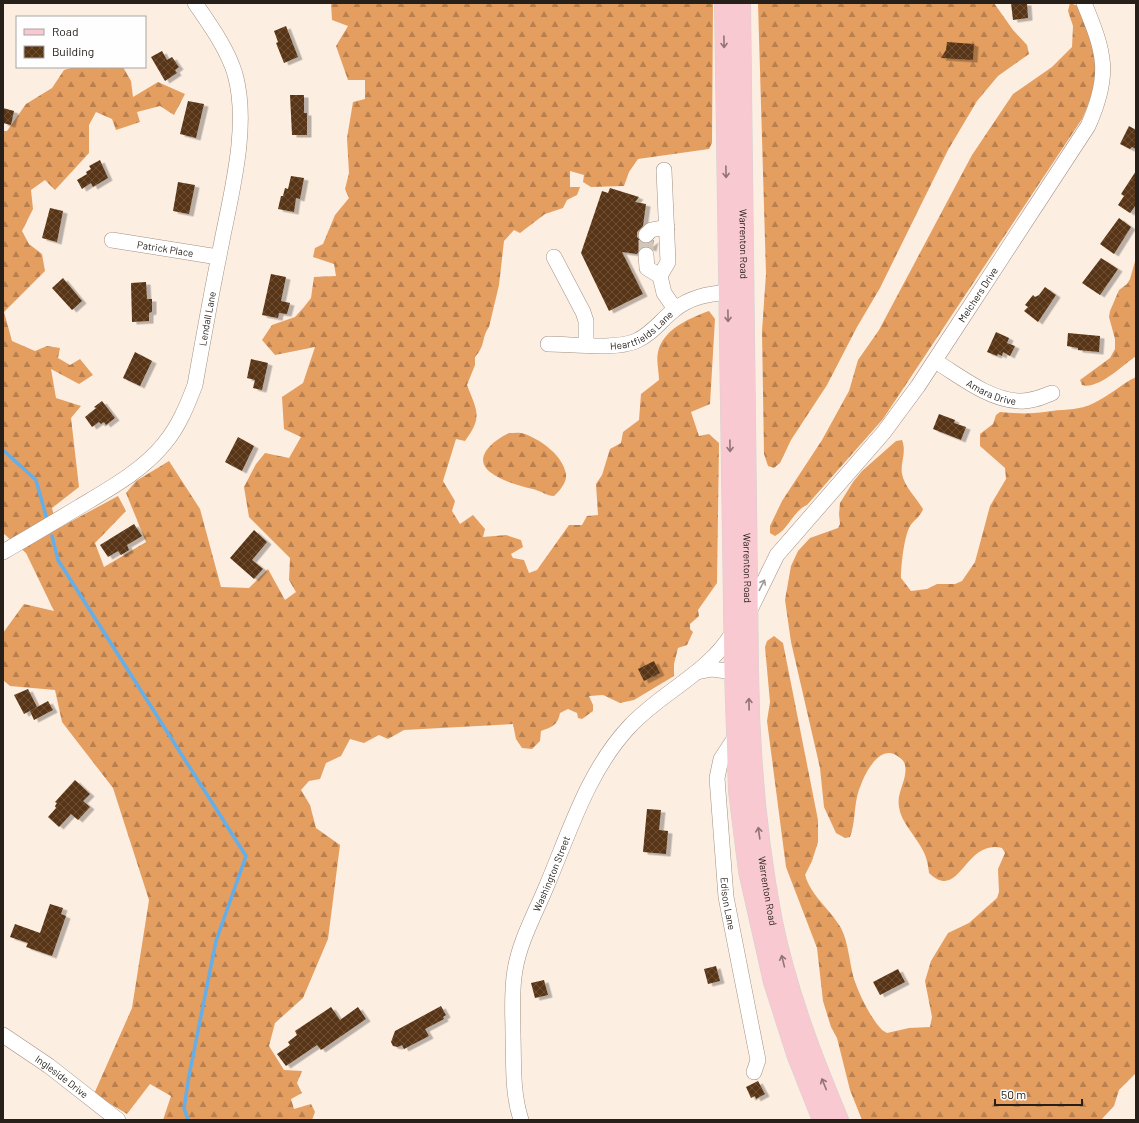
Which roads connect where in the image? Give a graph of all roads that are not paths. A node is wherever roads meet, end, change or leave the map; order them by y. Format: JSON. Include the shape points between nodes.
{"nodes":[{"id":1,"x":195,"y":3,"type":"edge"},
{"id":2,"x":724,"y":3,"type":"edge"},
{"id":3,"x":740,"y":3,"type":"edge"},
{"id":4,"x":1084,"y":3,"type":"edge"},
{"id":5,"x":664,"y":170,"type":"dead end"},
{"id":6,"x":667,"y":227,"type":"junction"},
{"id":7,"x":646,"y":235,"type":"dead end"},
{"id":8,"x":112,"y":240,"type":"dead end"},
{"id":9,"x":646,"y":255,"type":"tunnel mouth"},
{"id":10,"x":218,"y":257,"type":"junction"},
{"id":11,"x":554,"y":257,"type":"dead end"},
{"id":12,"x":660,"y":276,"type":"junction"},
{"id":13,"x":728,"y":292,"type":"junction"},
{"id":14,"x":675,"y":309,"type":"junction"},
{"id":15,"x":548,"y":344,"type":"dead end"},
{"id":16,"x":586,"y":345,"type":"junction"},
{"id":17,"x":935,"y":361,"type":"junction"},
{"id":18,"x":1052,"y":393,"type":"dead end"},
{"id":19,"x":3,"y":552,"type":"edge"},
{"id":20,"x":777,"y":556,"type":"junction"},
{"id":21,"x":747,"y":564,"type":"junction"},
{"id":22,"x":748,"y":615,"type":"junction"},
{"id":23,"x":733,"y":632,"type":"junction"},
{"id":24,"x":734,"y":672,"type":"junction"},
{"id":25,"x":696,"y":673,"type":"junction"},
{"id":26,"x":736,"y":736,"type":"junction"},
{"id":27,"x":3,"y":1035,"type":"edge"},
{"id":28,"x":754,"y":1072,"type":"dead end"},
{"id":29,"x":118,"y":1120,"type":"edge"},
{"id":30,"x":521,"y":1120,"type":"edge"},
{"id":31,"x":822,"y":1120,"type":"edge"},
{"id":32,"x":839,"y":1120,"type":"edge"}],
"edges":[{"from":1,"to":10,"type":"street","name":"Lendall Lane","via":[[230,60],[239,98],[234,178]]},
{"from":2,"to":13,"type":"main road","name":"Warrenton Road","one_way":true},
{"from":3,"to":21,"type":"main road","name":"Warrenton Road"},
{"from":4,"to":17,"type":"street","name":"Melchers Drive","via":[[1100,43],[1103,60],[1102,84],[1097,106],[1088,126],[1059,172],[1002,255]]},
{"from":5,"to":6,"type":"street"},
{"from":6,"to":7,"type":"street","via":[[651,230]]},
{"from":6,"to":12,"type":"street","via":[[668,262]]},
{"from":8,"to":10,"type":"street","name":"Patrick Place"},
{"from":9,"to":12,"type":"street","via":[[647,268]]},
{"from":10,"to":19,"type":"street","name":"Lendall Lane","via":[[195,385],[184,412],[165,443],[145,463],[112,487]]},
{"from":11,"to":16,"type":"street","via":[[586,320]]},
{"from":12,"to":14,"type":"street","via":[[664,293]]},
{"from":13,"to":14,"type":"street","name":"Heartfields Lane","via":[[706,294]]},
{"from":13,"to":23,"type":"main road","name":"Warrenton Road","one_way":true},
{"from":14,"to":16,"type":"street","name":"Heartfields Lane","via":[[649,333],[636,341],[618,345]]},
{"from":15,"to":16,"type":"street","name":"Heartfields Lane"},
{"from":17,"to":18,"type":"street","name":"Amara Drive","via":[[998,397],[1026,401]]},
{"from":17,"to":20,"type":"street","name":"Melchers Drive","via":[[884,432]]},
{"from":20,"to":21,"type":"street","name":"Melchers Drive","via":[[762,563]]},
{"from":22,"to":20,"type":"street","name":"Melchers Drive","one_way":true},
{"from":21,"to":22,"type":"main road","name":"Warrenton Road"},
{"from":32,"to":22,"type":"main road","name":"Warrenton Road","one_way":true,"via":[[798,1014],[774,922],[757,822],[752,768]]},
{"from":23,"to":24,"type":"main road","name":"Warrenton Road"},
{"from":23,"to":25,"type":"street","name":"Washington Street","via":[[722,649]]},
{"from":24,"to":25,"type":"street","name":"Washington Street","via":[[712,669]]},
{"from":24,"to":26,"type":"main road","name":"Warrenton Road"},
{"from":25,"to":30,"type":"street","name":"Washington Street","via":[[629,726],[603,760],[591,781],[519,953],[512,989],[513,1087]]},
{"from":26,"to":28,"type":"street","name":"Edison Lane","via":[[721,759],[717,778],[726,897],[758,1060]]},
{"from":26,"to":31,"type":"main road","name":"Warrenton Road","via":[[742,832],[760,926],[782,1013]]},
{"from":27,"to":29,"type":"street","name":"Ingleside Drive","via":[[49,1066]]}]}
